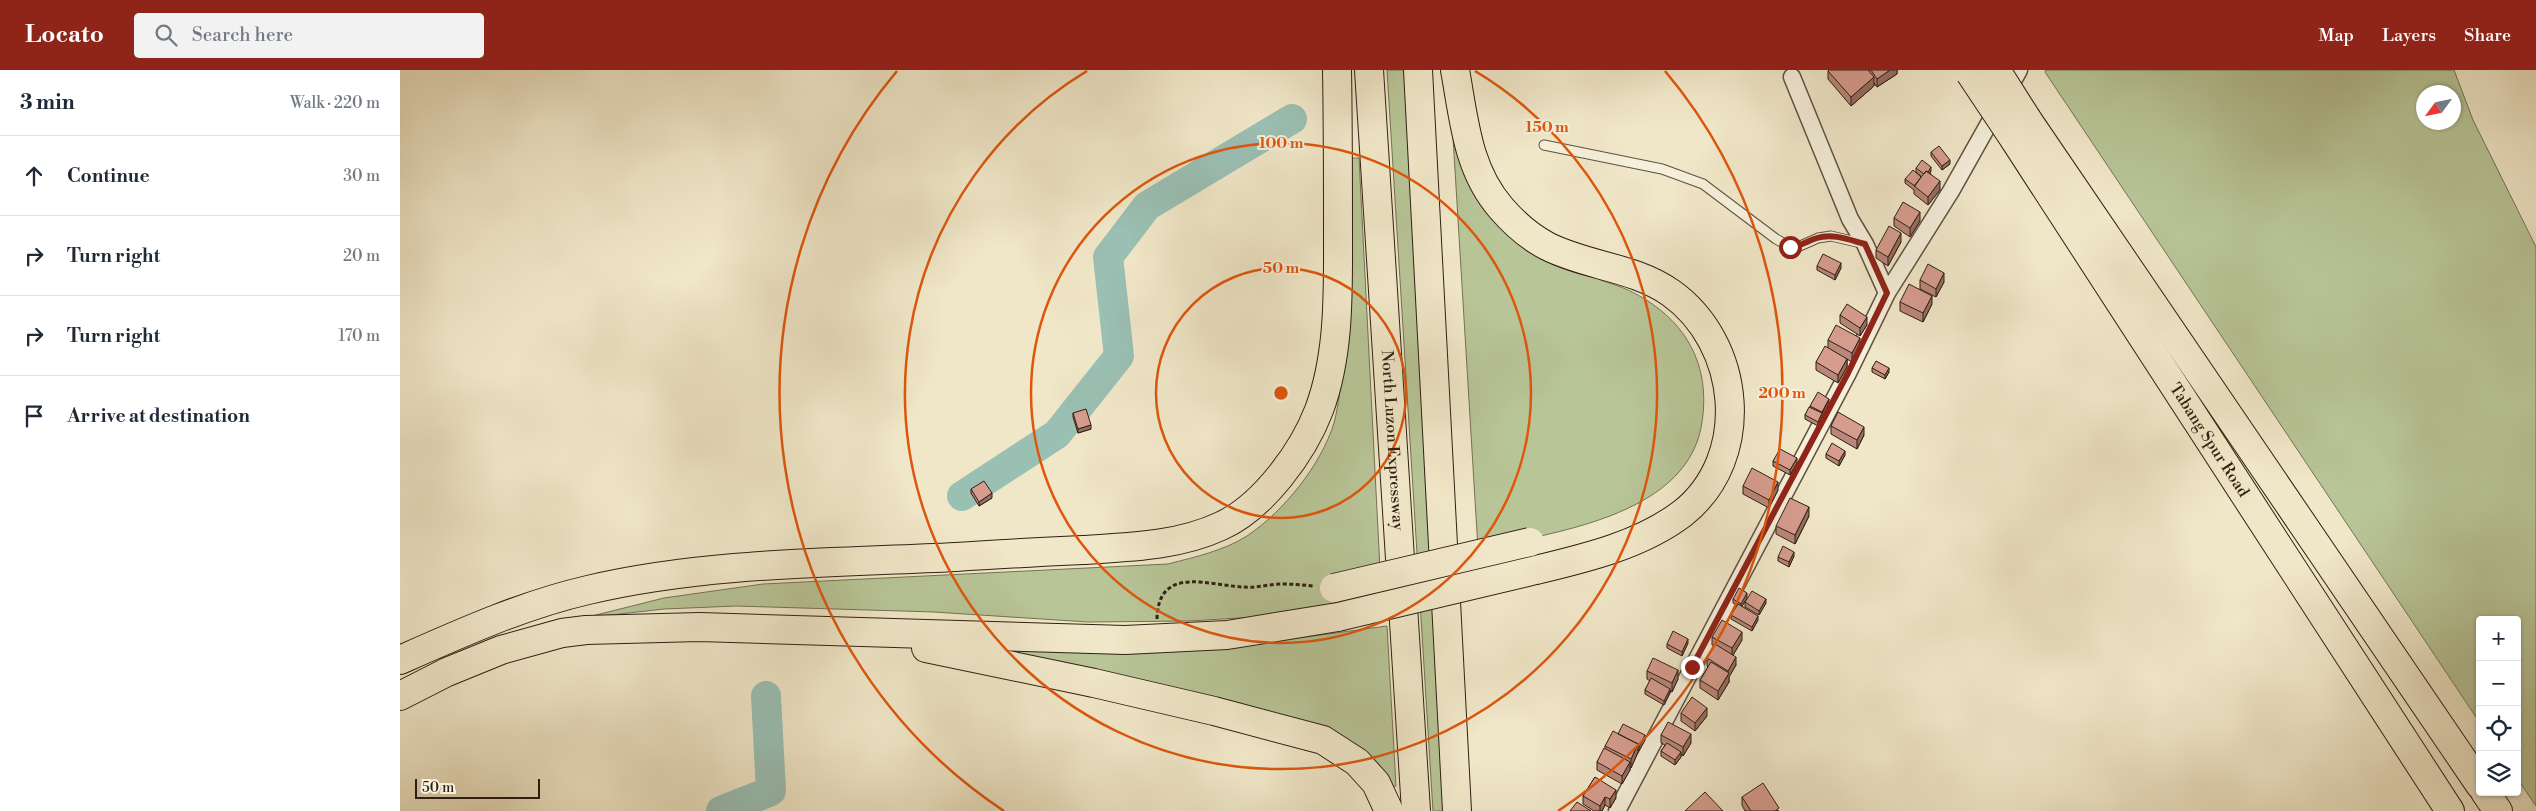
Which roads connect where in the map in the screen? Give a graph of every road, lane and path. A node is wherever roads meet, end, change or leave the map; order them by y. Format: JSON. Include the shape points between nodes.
{"nodes":[{"id":1,"x":1337,"y":70,"type":"edge"},
{"id":2,"x":1369,"y":70,"type":"edge"},
{"id":3,"x":1418,"y":70,"type":"edge"},
{"id":4,"x":1455,"y":70,"type":"edge"},
{"id":5,"x":1996,"y":70,"type":"edge"},
{"id":6,"x":2019,"y":70,"type":"edge"},
{"id":7,"x":1969,"y":71,"type":"edge"},
{"id":8,"x":1792,"y":77,"type":"dead end"},
{"id":9,"x":2020,"y":129,"type":"junction"},
{"id":10,"x":1544,"y":145,"type":"dead end"},
{"id":11,"x":1865,"y":244,"type":"junction"},
{"id":12,"x":1887,"y":293,"type":"junction"},
{"id":13,"x":1530,"y":542,"type":"dead end"},
{"id":14,"x":1334,"y":588,"type":"joint"},
{"id":15,"x":798,"y":630,"type":"junction"},
{"id":16,"x":1181,"y":638,"type":"junction"},
{"id":17,"x":400,"y":660,"type":"edge"},
{"id":18,"x":400,"y":696,"type":"edge"},
{"id":19,"x":2476,"y":779,"type":"edge"},
{"id":20,"x":2488,"y":796,"type":"edge"},
{"id":21,"x":1389,"y":811,"type":"edge"},
{"id":22,"x":1416,"y":811,"type":"edge"},
{"id":23,"x":1457,"y":811,"type":"edge"},
{"id":24,"x":1617,"y":811,"type":"edge"},
{"id":25,"x":2450,"y":811,"type":"edge"},
{"id":26,"x":2498,"y":811,"type":"edge"}],
"edges":[{"from":1,"to":17,"type":"highway","via":[[1338,295],[1329,376],[1319,411],[1285,470],[1256,501],[1225,525],[1186,539],[1118,548],[777,566],[635,580],[586,590],[491,621]]},
{"from":2,"to":22,"type":"highway","name":"North Luzon Expressway"},
{"from":3,"to":23,"type":"highway"},
{"from":4,"to":16,"type":"highway","bridge":true,"via":[[1479,177],[1516,224],[1547,246],[1630,274],[1670,292],[1709,334],[1725,369],[1729,387],[1728,436],[1722,459],[1697,499],[1683,513],[1623,546],[1338,617],[1227,635]]},
{"from":5,"to":9,"type":"highway","name":"Tabang Spur Road","bridge":true},
{"from":6,"to":12,"type":"street","via":[[1951,191]]},
{"from":7,"to":9,"type":"highway","name":"Tabang Spur Road","bridge":true},
{"from":8,"to":11,"type":"street","via":[[1850,218]]},
{"from":9,"to":19,"type":"highway","name":"Tabang Spur Road"},
{"from":9,"to":25,"type":"highway","name":"Tabang Spur Road"},
{"from":10,"to":11,"type":"lane","via":[[1662,169],[1703,184],[1790,247],[1831,236]]},
{"from":11,"to":12,"type":"street"},
{"from":12,"to":24,"type":"street"},
{"from":13,"to":14,"type":"highway","bridge":true},
{"from":14,"to":16,"type":"path","via":[[1283,584],[1244,587],[1188,580],[1165,592],[1157,604],[1157,621],[1164,631]]},
{"from":15,"to":16,"type":"highway","via":[[1125,640]]},
{"from":15,"to":18,"type":"highway","via":[[655,627],[562,633],[501,650]]},
{"from":15,"to":21,"type":"highway","via":[[947,651],[1308,734],[1334,745],[1357,762],[1376,783]]},
{"from":20,"to":26,"type":"highway"}]}
